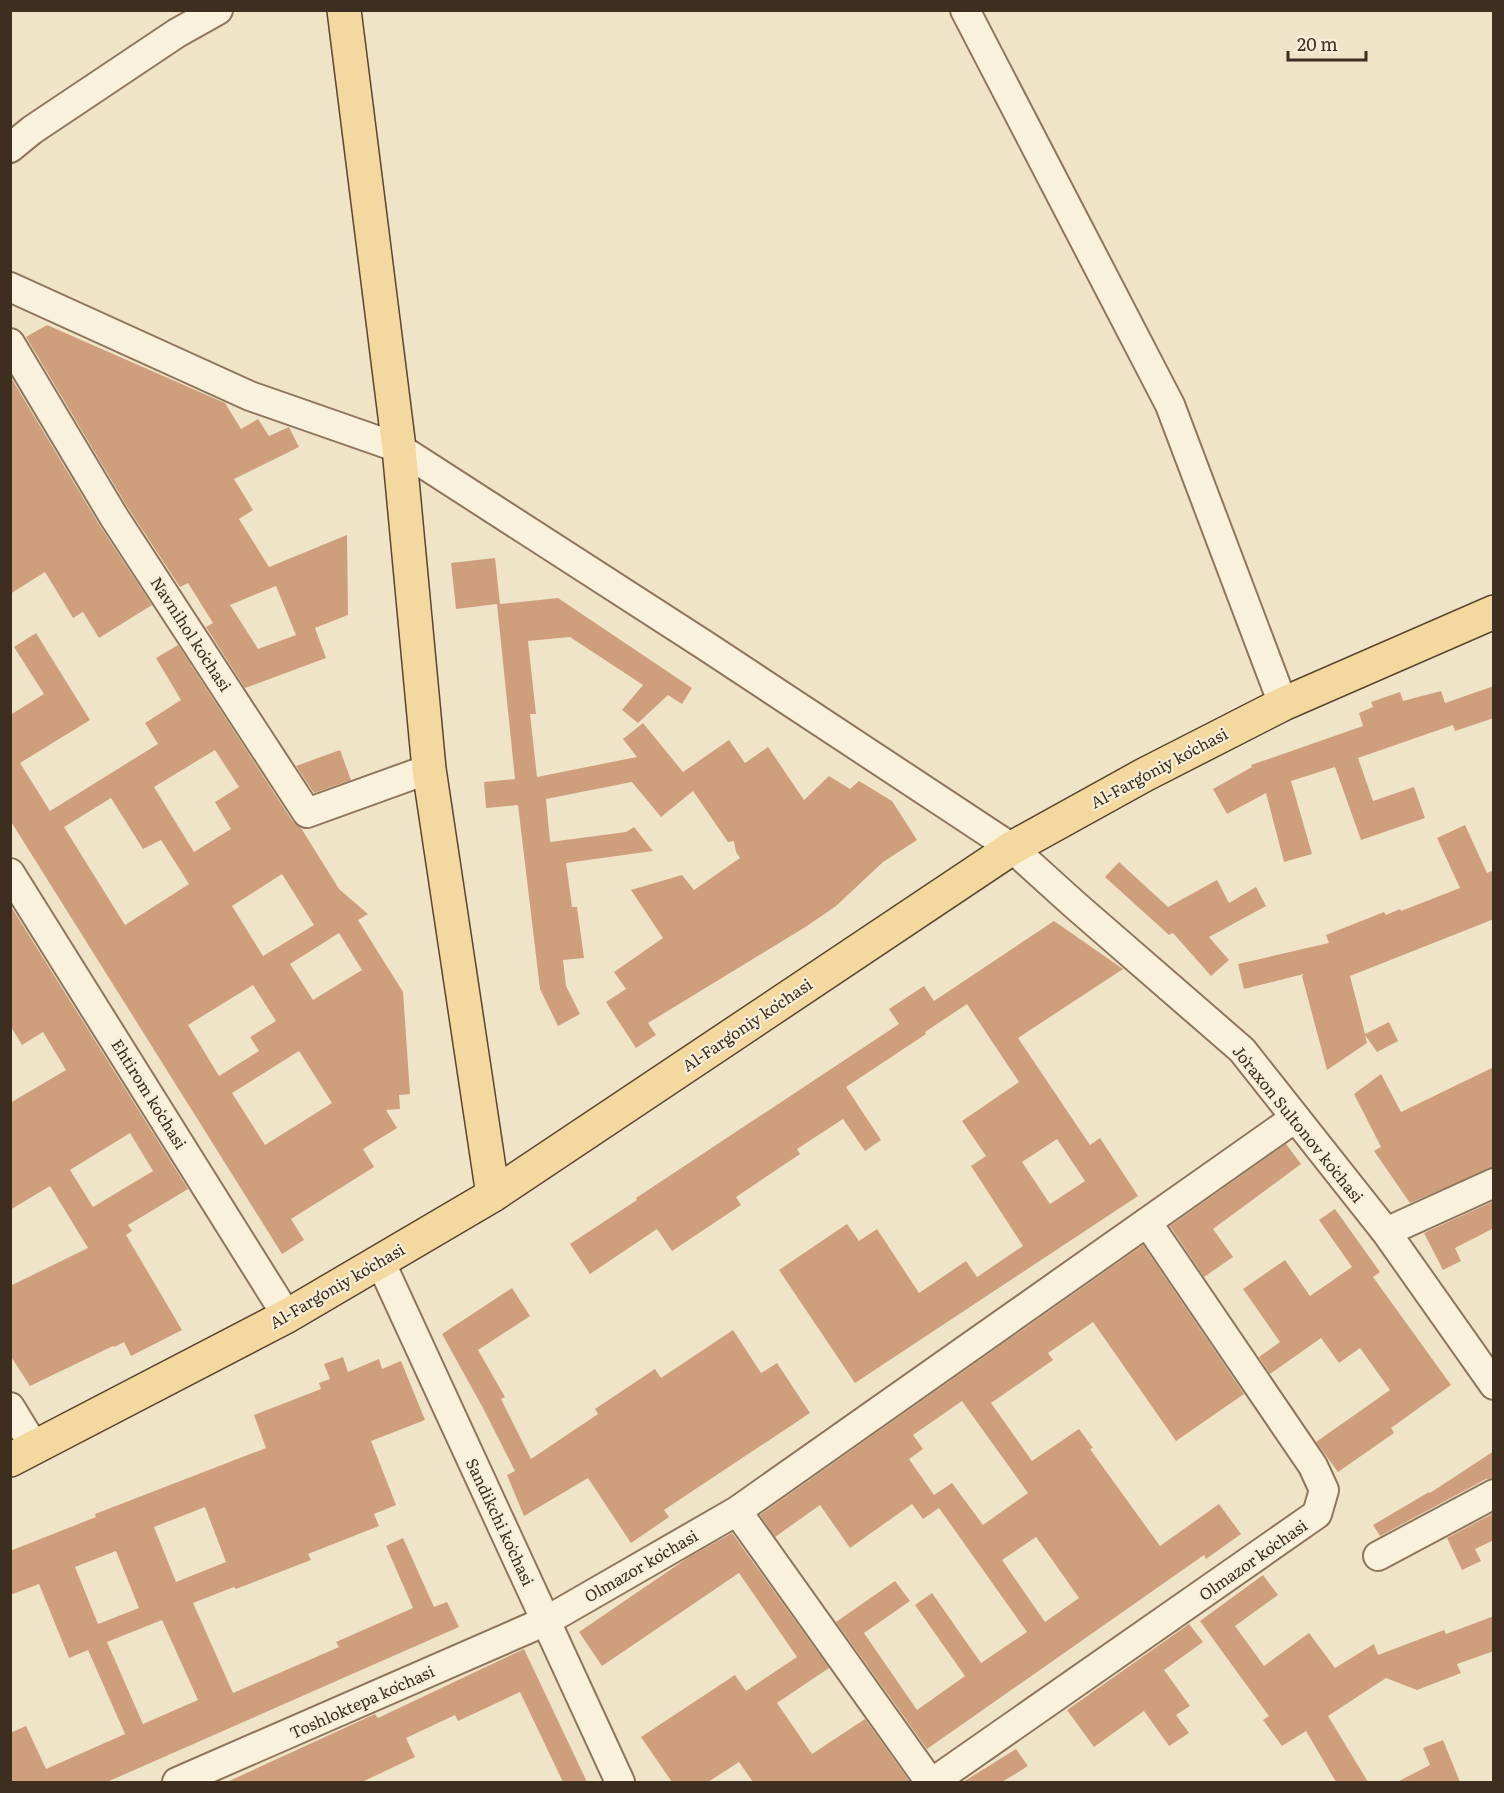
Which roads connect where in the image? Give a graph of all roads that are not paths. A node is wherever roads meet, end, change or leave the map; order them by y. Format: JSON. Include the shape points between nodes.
{"nodes":[{"id":1,"x":218,"y":10,"type":"edge"},
{"id":2,"x":344,"y":10,"type":"edge"},
{"id":3,"x":965,"y":10,"type":"edge"},
{"id":4,"x":10,"y":148,"type":"edge"},
{"id":5,"x":10,"y":287,"type":"edge"},
{"id":6,"x":10,"y":343,"type":"edge"},
{"id":7,"x":399,"y":448,"type":"junction"},
{"id":8,"x":1494,"y":612,"type":"edge"},
{"id":9,"x":1283,"y":704,"type":"junction"},
{"id":10,"x":429,"y":769,"type":"junction"},
{"id":11,"x":1012,"y":848,"type":"junction"},
{"id":12,"x":10,"y":873,"type":"edge"},
{"id":13,"x":1295,"y":1118,"type":"junction"},
{"id":14,"x":1494,"y":1183,"type":"edge"},
{"id":15,"x":493,"y":1196,"type":"junction"},
{"id":16,"x":1147,"y":1222,"type":"junction"},
{"id":17,"x":1386,"y":1232,"type":"junction"},
{"id":18,"x":381,"y":1261,"type":"junction"},
{"id":19,"x":287,"y":1316,"type":"junction"},
{"id":20,"x":1494,"y":1385,"type":"edge"},
{"id":21,"x":10,"y":1407,"type":"edge"},
{"id":22,"x":23,"y":1454,"type":"edge"},
{"id":23,"x":1494,"y":1494,"type":"edge"},
{"id":24,"x":736,"y":1511,"type":"junction"},
{"id":25,"x":1378,"y":1556,"type":"dead end"},
{"id":26,"x":546,"y":1622,"type":"junction"},
{"id":27,"x":177,"y":1782,"type":"edge"},
{"id":28,"x":620,"y":1782,"type":"edge"},
{"id":29,"x":931,"y":1782,"type":"edge"}],
"edges":[{"from":1,"to":4,"type":"street","via":[[167,39]]},
{"from":2,"to":7,"type":"main road"},
{"from":3,"to":9,"type":"street","via":[[1170,405]]},
{"from":5,"to":7,"type":"street","name":"Joʻraxon Sultonov koʻchasi","via":[[250,396]]},
{"from":6,"to":10,"type":"street","name":"Navnihol koʻchasi","via":[[114,517],[307,813]]},
{"from":7,"to":10,"type":"main road"},
{"from":7,"to":11,"type":"street","name":"Joʻraxon Sultonov koʻchasi"},
{"from":8,"to":9,"type":"main road","name":"Al-Fargʻoniy koʻchasi"},
{"from":9,"to":11,"type":"main road","name":"Al-Fargʻoniy koʻchasi"},
{"from":10,"to":15,"type":"main road"},
{"from":11,"to":13,"type":"street","name":"Joʻraxon Sultonov koʻchasi","via":[[1242,1050]]},
{"from":11,"to":15,"type":"main road","name":"Al-Fargʻoniy koʻchasi"},
{"from":12,"to":19,"type":"street","name":"Ehtirom koʻchasi"},
{"from":13,"to":16,"type":"street","name":"Olmazor koʻchasi"},
{"from":13,"to":17,"type":"street","name":"Joʻraxon Sultonov koʻchasi"},
{"from":14,"to":17,"type":"street"},
{"from":15,"to":18,"type":"main road","name":"Al-Fargʻoniy koʻchasi"},
{"from":16,"to":24,"type":"street","name":"Olmazor koʻchasi"},
{"from":16,"to":29,"type":"street","name":"Olmazor koʻchasi","via":[[1313,1466],[1324,1490],[1317,1514]]},
{"from":17,"to":20,"type":"street","name":"Joʻraxon Sultonov koʻchasi"},
{"from":18,"to":19,"type":"main road","name":"Al-Fargʻoniy koʻchasi"},
{"from":18,"to":26,"type":"street","name":"Sandikchi koʻchasi"},
{"from":19,"to":22,"type":"main road","name":"Al-Fargʻoniy koʻchasi"},
{"from":21,"to":22,"type":"street"},
{"from":23,"to":25,"type":"street"},
{"from":24,"to":26,"type":"street","name":"Olmazor koʻchasi"},
{"from":24,"to":29,"type":"street","name":"Olmazor koʻchasi"},
{"from":26,"to":27,"type":"street","name":"Toshloktepa koʻchasi"},
{"from":26,"to":28,"type":"street","name":"Sandikchi koʻchasi"}]}
